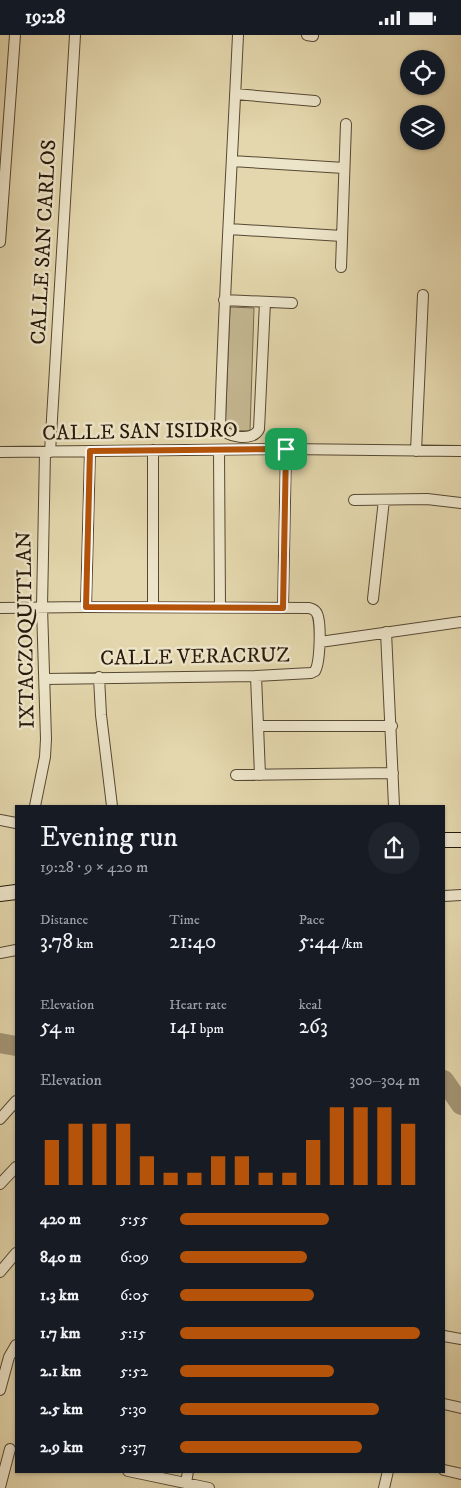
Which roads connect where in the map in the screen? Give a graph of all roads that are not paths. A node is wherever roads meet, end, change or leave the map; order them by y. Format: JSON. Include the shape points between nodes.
{"nodes":[{"id":1,"x":15,"y":35,"type":"edge"},
{"id":2,"x":75,"y":35,"type":"edge"},
{"id":3,"x":238,"y":35,"type":"edge"},
{"id":4,"x":306,"y":35,"type":"edge"},
{"id":5,"x":314,"y":36,"type":"edge"},
{"id":6,"x":235,"y":94,"type":"junction"},
{"id":7,"x":315,"y":101,"type":"dead end"},
{"id":8,"x":346,"y":124,"type":"dead end"},
{"id":9,"x":232,"y":161,"type":"junction"},
{"id":10,"x":344,"y":167,"type":"junction"},
{"id":11,"x":229,"y":229,"type":"junction"},
{"id":12,"x":342,"y":236,"type":"junction"},
{"id":13,"x":0,"y":242,"type":"edge"},
{"id":14,"x":341,"y":267,"type":"dead end"},
{"id":15,"x":423,"y":295,"type":"dead end"},
{"id":16,"x":224,"y":300,"type":"junction"},
{"id":17,"x":265,"y":302,"type":"junction"},
{"id":18,"x":292,"y":303,"type":"dead end"},
{"id":19,"x":286,"y":449,"type":"junction"},
{"id":20,"x":153,"y":450,"type":"junction"},
{"id":21,"x":219,"y":450,"type":"junction"},
{"id":22,"x":90,"y":451,"type":"junction"},
{"id":23,"x":416,"y":451,"type":"junction"},
{"id":24,"x":461,"y":451,"type":"edge"},
{"id":25,"x":0,"y":452,"type":"edge"},
{"id":26,"x":48,"y":452,"type":"junction"},
{"id":27,"x":384,"y":499,"type":"junction"},
{"id":28,"x":354,"y":500,"type":"dead end"},
{"id":29,"x":461,"y":503,"type":"edge"},
{"id":30,"x":373,"y":599,"type":"dead end"},
{"id":31,"x":42,"y":607,"type":"junction"},
{"id":32,"x":86,"y":607,"type":"junction"},
{"id":33,"x":153,"y":607,"type":"junction"},
{"id":34,"x":220,"y":607,"type":"junction"},
{"id":35,"x":283,"y":608,"type":"junction"},
{"id":36,"x":0,"y":609,"type":"edge"},
{"id":37,"x":461,"y":622,"type":"edge"},
{"id":38,"x":386,"y":632,"type":"junction"},
{"id":39,"x":320,"y":642,"type":"junction"},
{"id":40,"x":256,"y":676,"type":"junction"},
{"id":41,"x":99,"y":677,"type":"junction"},
{"id":42,"x":45,"y":679,"type":"junction"},
{"id":43,"x":259,"y":726,"type":"junction"},
{"id":44,"x":392,"y":726,"type":"junction"},
{"id":45,"x":393,"y":773,"type":"junction"},
{"id":46,"x":236,"y":775,"type":"dead end"},
{"id":47,"x":260,"y":775,"type":"junction"},
{"id":48,"x":35,"y":805,"type":"edge"},
{"id":49,"x":112,"y":805,"type":"edge"},
{"id":50,"x":394,"y":805,"type":"edge"},
{"id":51,"x":0,"y":820,"type":"edge"},
{"id":52,"x":15,"y":823,"type":"edge"},
{"id":53,"x":445,"y":840,"type":"edge"},
{"id":54,"x":461,"y":840,"type":"edge"},
{"id":55,"x":15,"y":892,"type":"edge"},
{"id":56,"x":0,"y":894,"type":"edge"},
{"id":57,"x":461,"y":895,"type":"edge"},
{"id":58,"x":445,"y":896,"type":"edge"},
{"id":59,"x":15,"y":951,"type":"edge"},
{"id":60,"x":0,"y":953,"type":"edge"},
{"id":61,"x":15,"y":1102,"type":"edge"},
{"id":62,"x":0,"y":1119,"type":"edge"},
{"id":63,"x":15,"y":1168,"type":"edge"},
{"id":64,"x":0,"y":1184,"type":"edge"},
{"id":65,"x":15,"y":1254,"type":"edge"},
{"id":66,"x":0,"y":1271,"type":"edge"},
{"id":67,"x":445,"y":1336,"type":"edge"},
{"id":68,"x":461,"y":1339,"type":"edge"},
{"id":69,"x":15,"y":1347,"type":"edge"},
{"id":70,"x":0,"y":1390,"type":"edge"},
{"id":71,"x":445,"y":1404,"type":"edge"},
{"id":72,"x":461,"y":1407,"type":"edge"},
{"id":73,"x":9,"y":1448,"type":"edge"},
{"id":74,"x":445,"y":1470,"type":"edge"},
{"id":75,"x":138,"y":1473,"type":"edge"},
{"id":76,"x":188,"y":1473,"type":"edge"},
{"id":77,"x":388,"y":1473,"type":"edge"},
{"id":78,"x":461,"y":1474,"type":"edge"},
{"id":79,"x":186,"y":1483,"type":"junction"},
{"id":80,"x":0,"y":1487,"type":"edge"},
{"id":81,"x":209,"y":1488,"type":"edge"},
{"id":82,"x":384,"y":1488,"type":"edge"}],
"edges":[{"from":1,"to":13,"type":"street"},
{"from":2,"to":26,"type":"street","name":"CALLE SAN CARLOS"},
{"from":3,"to":6,"type":"street"},
{"from":4,"to":5,"type":"street"},
{"from":6,"to":7,"type":"street"},
{"from":6,"to":9,"type":"street"},
{"from":8,"to":10,"type":"street"},
{"from":9,"to":10,"type":"street"},
{"from":9,"to":11,"type":"street"},
{"from":10,"to":12,"type":"street"},
{"from":11,"to":12,"type":"street"},
{"from":11,"to":16,"type":"street"},
{"from":12,"to":14,"type":"street"},
{"from":15,"to":23,"type":"street"},
{"from":16,"to":17,"type":"street"},
{"from":16,"to":17,"type":"street","via":[[220,426],[228,434],[251,437],[258,433],[260,426]]},
{"from":17,"to":18,"type":"street"},
{"from":19,"to":21,"type":"street","name":"CALLE SAN ISIDRO"},
{"from":19,"to":23,"type":"street","name":"CALLE SAN ISIDRO"},
{"from":19,"to":35,"type":"street"},
{"from":20,"to":21,"type":"street","name":"CALLE SAN ISIDRO"},
{"from":20,"to":22,"type":"street","name":"CALLE SAN ISIDRO"},
{"from":20,"to":33,"type":"street"},
{"from":21,"to":34,"type":"street"},
{"from":22,"to":26,"type":"street","name":"CALLE SAN ISIDRO"},
{"from":22,"to":32,"type":"street"},
{"from":23,"to":24,"type":"street","name":"CALLE SAN ISIDRO"},
{"from":25,"to":26,"type":"street","name":"CALLE SAN ISIDRO"},
{"from":26,"to":31,"type":"street","name":"IXTACZOQUITLAN"},
{"from":27,"to":28,"type":"street"},
{"from":27,"to":29,"type":"street"},
{"from":27,"to":30,"type":"street"},
{"from":31,"to":32,"type":"street"},
{"from":31,"to":36,"type":"street"},
{"from":31,"to":42,"type":"street","name":"IXTACZOQUITLAN"},
{"from":32,"to":33,"type":"street"},
{"from":33,"to":34,"type":"street"},
{"from":34,"to":35,"type":"street"},
{"from":35,"to":39,"type":"street","via":[[315,610]]},
{"from":37,"to":38,"type":"street"},
{"from":38,"to":39,"type":"street"},
{"from":38,"to":44,"type":"street"},
{"from":39,"to":40,"type":"street","name":"CALLE VERACRUZ","via":[[314,672]]},
{"from":40,"to":41,"type":"street","name":"CALLE VERACRUZ"},
{"from":40,"to":43,"type":"street"},
{"from":41,"to":42,"type":"street","name":"CALLE VERACRUZ"},
{"from":41,"to":49,"type":"street"},
{"from":42,"to":48,"type":"street","name":"IXTACZOQUITLAN","via":[[44,757]]},
{"from":43,"to":44,"type":"street"},
{"from":43,"to":47,"type":"street"},
{"from":44,"to":45,"type":"street"},
{"from":45,"to":47,"type":"street"},
{"from":45,"to":50,"type":"street"},
{"from":46,"to":47,"type":"street"},
{"from":51,"to":52,"type":"street"},
{"from":53,"to":54,"type":"street"},
{"from":55,"to":56,"type":"street"},
{"from":57,"to":58,"type":"street"},
{"from":59,"to":60,"type":"street"},
{"from":61,"to":62,"type":"street"},
{"from":63,"to":64,"type":"street"},
{"from":65,"to":66,"type":"street"},
{"from":67,"to":68,"type":"street"},
{"from":69,"to":70,"type":"street"},
{"from":71,"to":72,"type":"street"},
{"from":73,"to":80,"type":"street"},
{"from":74,"to":78,"type":"street"},
{"from":75,"to":79,"type":"street"},
{"from":76,"to":79,"type":"street"},
{"from":77,"to":82,"type":"street"},
{"from":79,"to":81,"type":"street"}]}
